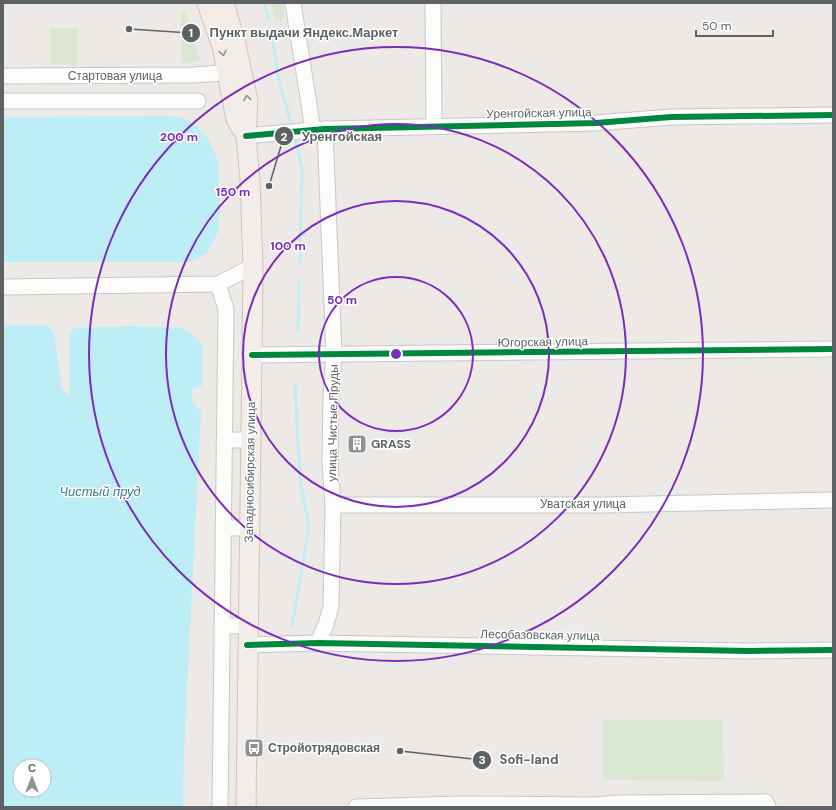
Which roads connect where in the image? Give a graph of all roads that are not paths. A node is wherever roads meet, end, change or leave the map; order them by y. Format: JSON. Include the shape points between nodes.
{"nodes":[{"id":1,"x":207,"y":3,"type":"edge"},
{"id":2,"x":224,"y":3,"type":"edge"},
{"id":3,"x":293,"y":3,"type":"edge"},
{"id":4,"x":433,"y":3,"type":"edge"},
{"id":5,"x":235,"y":73,"type":"junction"},
{"id":6,"x":3,"y":76,"type":"edge"},
{"id":7,"x":3,"y":101,"type":"edge"},
{"id":8,"x":198,"y":101,"type":"dead end"},
{"id":9,"x":833,"y":115,"type":"edge"},
{"id":10,"x":434,"y":126,"type":"junction"},
{"id":11,"x":319,"y":129,"type":"junction"},
{"id":12,"x":246,"y":136,"type":"junction"},
{"id":13,"x":253,"y":266,"type":"junction"},
{"id":14,"x":218,"y":284,"type":"junction"},
{"id":15,"x":3,"y":287,"type":"edge"},
{"id":16,"x":833,"y":349,"type":"edge"},
{"id":17,"x":252,"y":355,"type":"junction"},
{"id":18,"x":334,"y":355,"type":"junction"},
{"id":19,"x":224,"y":440,"type":"junction"},
{"id":20,"x":251,"y":440,"type":"junction"},
{"id":21,"x":833,"y":500,"type":"edge"},
{"id":22,"x":333,"y":505,"type":"junction"},
{"id":23,"x":223,"y":528,"type":"junction"},
{"id":24,"x":250,"y":528,"type":"junction"},
{"id":25,"x":222,"y":626,"type":"junction"},
{"id":26,"x":248,"y":626,"type":"junction"},
{"id":27,"x":318,"y":643,"type":"junction"},
{"id":28,"x":248,"y":645,"type":"junction"},
{"id":29,"x":833,"y":650,"type":"edge"},
{"id":30,"x":220,"y":807,"type":"edge"},
{"id":31,"x":246,"y":807,"type":"edge"},
{"id":32,"x":356,"y":807,"type":"edge"},
{"id":33,"x":768,"y":807,"type":"edge"}],
"edges":[{"from":1,"to":5,"type":"main road","name":"Западносибирская улица","one_way":true,"via":[[222,46]]},
{"from":2,"to":5,"type":"main road","name":"Западносибирская улица"},
{"from":3,"to":11,"type":"street","name":"улица Чистые Пруды"},
{"from":4,"to":10,"type":"street"},
{"from":5,"to":6,"type":"street","name":"Стартовая улица"},
{"from":5,"to":12,"type":"main road","name":"Западносибирская улица","via":[[248,102]]},
{"from":7,"to":8,"type":"street"},
{"from":9,"to":10,"type":"street","name":"Уренгойская улица","via":[[671,117],[596,123]]},
{"from":10,"to":11,"type":"street","name":"Уренгойская улица"},
{"from":11,"to":12,"type":"street","name":"Уренгойская улица"},
{"from":11,"to":18,"type":"street","name":"улица Чистые Пруды"},
{"from":12,"to":13,"type":"main road","name":"Западносибирская улица"},
{"from":13,"to":14,"type":"street"},
{"from":13,"to":17,"type":"main road","name":"Западносибирская улица"},
{"from":14,"to":15,"type":"street"},
{"from":14,"to":19,"type":"street","via":[[226,310]]},
{"from":16,"to":18,"type":"street","name":"Югорская улица"},
{"from":17,"to":18,"type":"street","name":"Югорская улица"},
{"from":17,"to":20,"type":"main road","name":"Западносибирская улица"},
{"from":18,"to":22,"type":"street","name":"улица Чистые Пруды","via":[[330,463]]},
{"from":19,"to":20,"type":"street"},
{"from":19,"to":23,"type":"street"},
{"from":20,"to":24,"type":"main road","name":"Западносибирская улица"},
{"from":21,"to":22,"type":"street","name":"Уватская улица","via":[[603,505]]},
{"from":22,"to":27,"type":"street","name":"улица Чистые Пруды","via":[[331,607]]},
{"from":23,"to":24,"type":"street"},
{"from":23,"to":25,"type":"street"},
{"from":24,"to":26,"type":"main road","name":"Западносибирская улица"},
{"from":25,"to":26,"type":"street"},
{"from":25,"to":30,"type":"street"},
{"from":26,"to":28,"type":"main road","name":"Западносибирская улица"},
{"from":27,"to":28,"type":"street","name":"Лесобазовская улица"},
{"from":27,"to":29,"type":"street","name":"Лесобазовская улица","via":[[741,651]]},
{"from":28,"to":31,"type":"main road","name":"Западносибирская улица"},
{"from":32,"to":33,"type":"street","via":[[704,802],[766,802]]}]}
